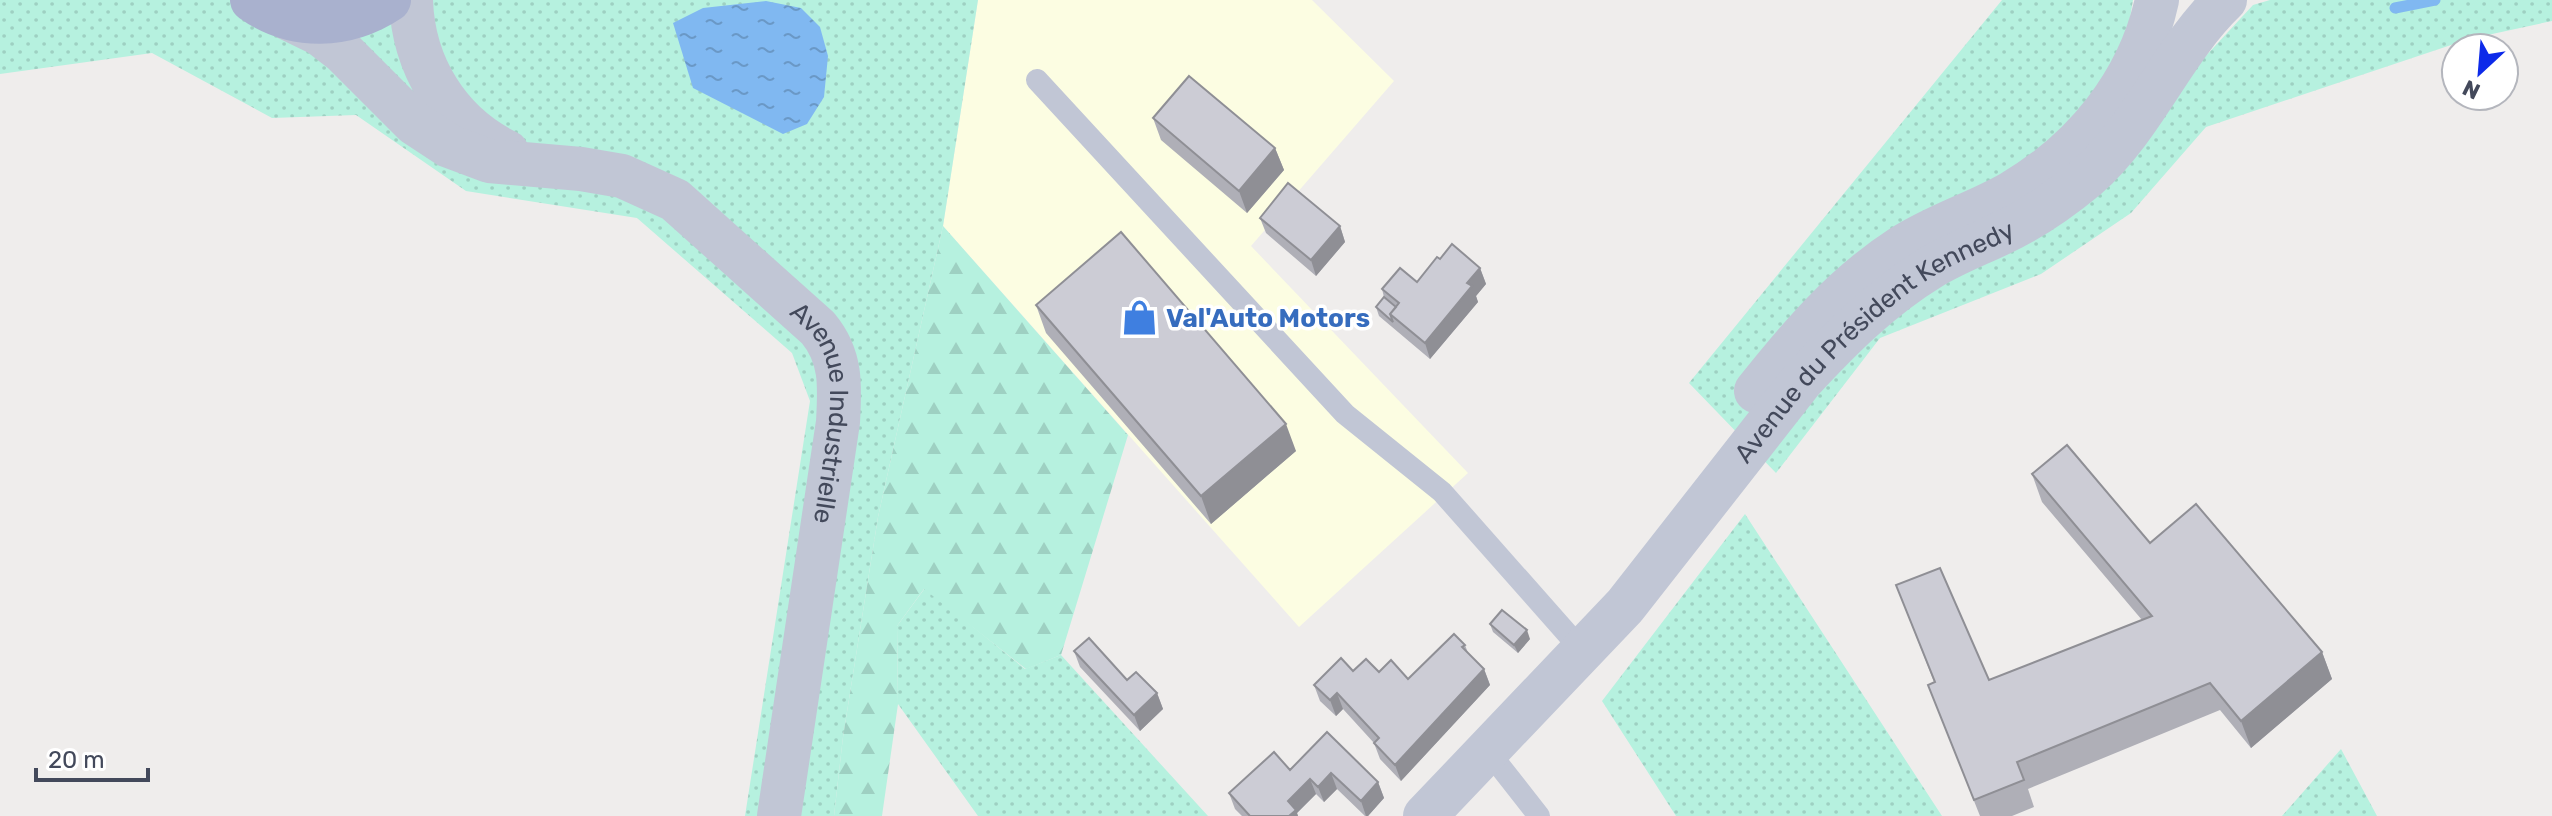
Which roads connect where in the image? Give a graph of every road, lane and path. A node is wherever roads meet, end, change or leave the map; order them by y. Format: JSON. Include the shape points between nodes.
{"nodes":[{"id":1,"x":389,"y":0,"type":"edge"},
{"id":2,"x":411,"y":0,"type":"edge"},
{"id":3,"x":2157,"y":0,"type":"edge"},
{"id":4,"x":2225,"y":0,"type":"edge"},
{"id":5,"x":269,"y":9,"type":"edge"},
{"id":6,"x":1037,"y":80,"type":"dead end"},
{"id":7,"x":547,"y":166,"type":"junction"},
{"id":8,"x":1572,"y":639,"type":"junction"},
{"id":9,"x":1537,"y":698,"type":"junction"},
{"id":10,"x":1488,"y":751,"type":"junction"},
{"id":11,"x":779,"y":816,"type":"edge"},
{"id":12,"x":1425,"y":816,"type":"edge"},
{"id":13,"x":1539,"y":816,"type":"edge"}],
"edges":[{"from":1,"to":5,"type":"main road","via":[[347,19],[317,22]]},
{"from":2,"to":7,"type":"street","name":"Avenue Industrielle","via":[[416,46],[445,101],[487,140]]},
{"from":3,"to":8,"type":"street","name":"Avenue du Président Kennedy","via":[[2126,79],[2093,129],[2010,193],[1904,245],[1816,318],[1608,581]]},
{"from":4,"to":9,"type":"street","name":"Avenue du Président Kennedy","via":[[2090,174],[2036,215],[1931,267],[1892,293],[1835,344],[1640,589]]},
{"from":5,"to":7,"type":"street","name":"Avenue Industrielle","via":[[320,34],[414,123],[449,146],[489,161]]},
{"from":6,"to":8,"type":"lane","via":[[1345,414],[1442,492]]},
{"from":7,"to":11,"type":"street","name":"Avenue Industrielle","via":[[622,176],[675,200],[818,328],[836,357],[838,422]]},
{"from":8,"to":9,"type":"street","name":"Avenue du Président Kennedy"},
{"from":9,"to":10,"type":"street","name":"Avenue du Président Kennedy"},
{"from":10,"to":12,"type":"street","name":"Avenue du Président Kennedy"},
{"from":10,"to":13,"type":"lane"}]}
